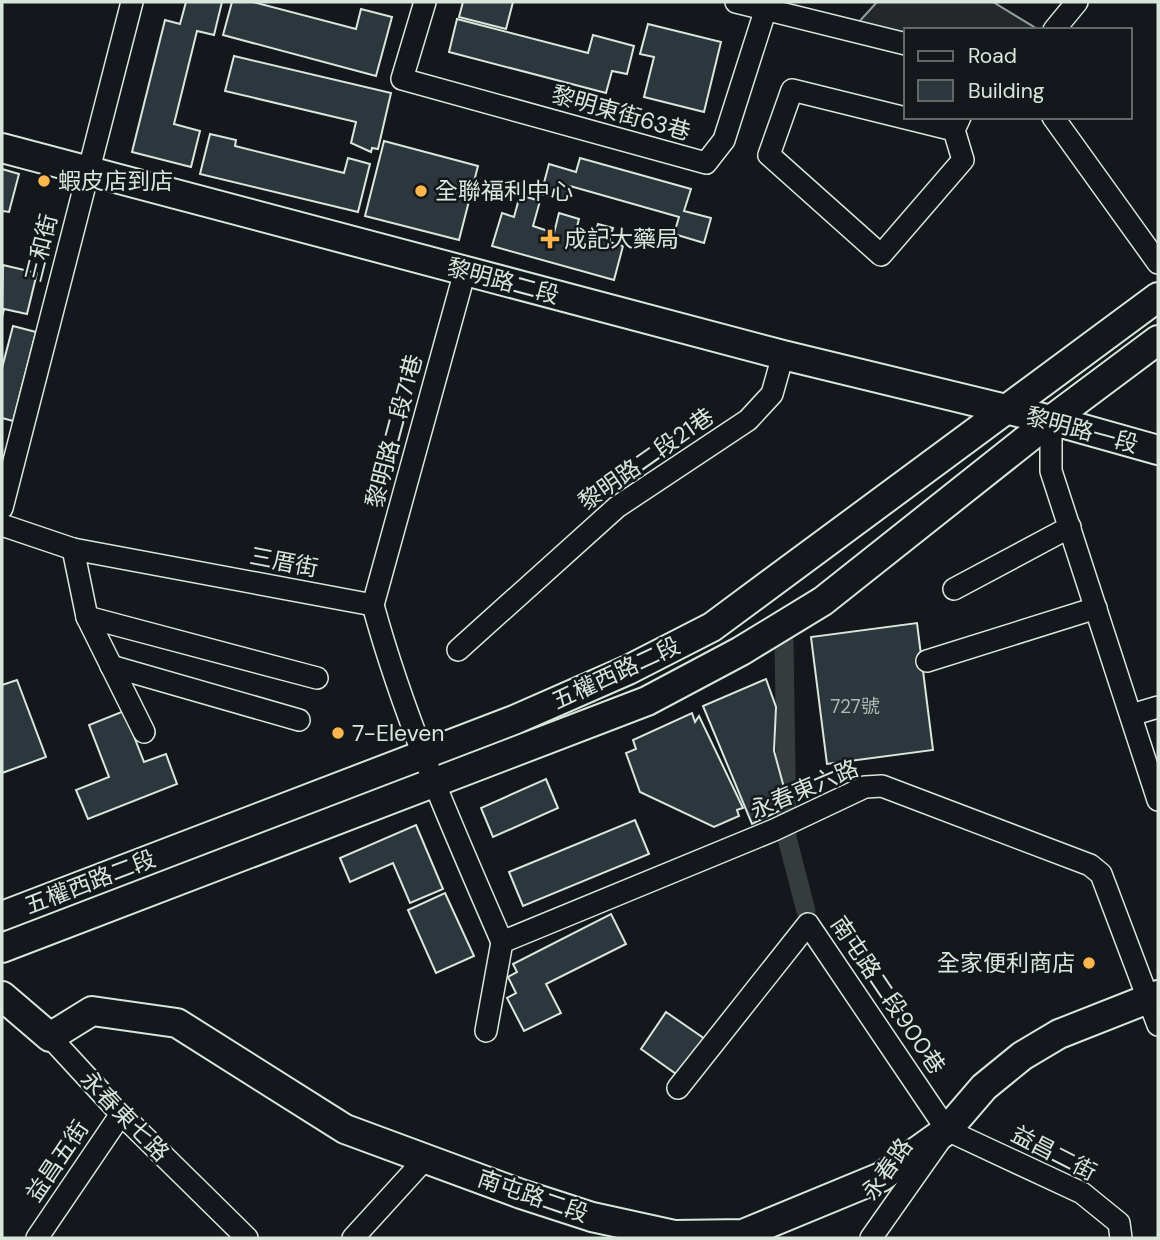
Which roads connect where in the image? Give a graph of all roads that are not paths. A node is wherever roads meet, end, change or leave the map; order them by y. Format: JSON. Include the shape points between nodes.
{"nodes":[{"id":1,"x":132,"y":2,"type":"edge"},
{"id":2,"x":425,"y":2,"type":"edge"},
{"id":3,"x":736,"y":2,"type":"edge"},
{"id":4,"x":1077,"y":2,"type":"edge"},
{"id":5,"x":767,"y":5,"type":"edge"},
{"id":6,"x":1056,"y":28,"type":"edge"},
{"id":7,"x":904,"y":43,"type":"edge"},
{"id":8,"x":904,"y":113,"type":"edge"},
{"id":9,"x":933,"y":119,"type":"edge"},
{"id":10,"x":1053,"y":119,"type":"edge"},
{"id":11,"x":957,"y":124,"type":"edge"},
{"id":12,"x":2,"y":148,"type":"edge"},
{"id":13,"x":88,"y":170,"type":"junction"},
{"id":14,"x":1158,"y":264,"type":"edge"},
{"id":15,"x":465,"y":271,"type":"junction"},
{"id":16,"x":1158,"y":297,"type":"edge"},
{"id":17,"x":1158,"y":340,"type":"edge"},
{"id":18,"x":783,"y":355,"type":"junction"},
{"id":19,"x":1006,"y":409,"type":"junction"},
{"id":20,"x":1051,"y":420,"type":"junction"},
{"id":21,"x":1158,"y":450,"type":"edge"},
{"id":22,"x":2,"y":508,"type":"edge"},
{"id":23,"x":2,"y":525,"type":"edge"},
{"id":24,"x":1070,"y":527,"type":"junction"},
{"id":25,"x":73,"y":549,"type":"junction"},
{"id":26,"x":954,"y":589,"type":"dead end"},
{"id":27,"x":373,"y":605,"type":"junction"},
{"id":28,"x":1097,"y":608,"type":"junction"},
{"id":29,"x":87,"y":617,"type":"junction"},
{"id":30,"x":458,"y":650,"type":"dead end"},
{"id":31,"x":928,"y":661,"type":"dead end"},
{"id":32,"x":111,"y":666,"type":"junction"},
{"id":33,"x":317,"y":677,"type":"dead end"},
{"id":34,"x":1158,"y":707,"type":"edge"},
{"id":35,"x":1131,"y":715,"type":"junction"},
{"id":36,"x":299,"y":720,"type":"dead end"},
{"id":37,"x":144,"y":732,"type":"dead end"},
{"id":38,"x":422,"y":756,"type":"junction"},
{"id":39,"x":434,"y":783,"type":"junction"},
{"id":40,"x":1158,"y":800,"type":"edge"},
{"id":41,"x":2,"y":916,"type":"edge"},
{"id":42,"x":502,"y":942,"type":"junction"},
{"id":43,"x":2,"y":948,"type":"edge"},
{"id":44,"x":2,"y":996,"type":"edge"},
{"id":45,"x":1153,"y":997,"type":"edge"},
{"id":46,"x":1158,"y":1025,"type":"edge"},
{"id":47,"x":486,"y":1031,"type":"dead end"},
{"id":48,"x":50,"y":1037,"type":"junction"},
{"id":49,"x":678,"y":1088,"type":"dead end"},
{"id":50,"x":121,"y":1114,"type":"junction"},
{"id":51,"x":947,"y":1130,"type":"junction"},
{"id":52,"x":426,"y":1158,"type":"junction"},
{"id":53,"x":37,"y":1238,"type":"edge"},
{"id":54,"x":247,"y":1238,"type":"edge"},
{"id":55,"x":353,"y":1238,"type":"edge"},
{"id":56,"x":871,"y":1238,"type":"edge"},
{"id":57,"x":1121,"y":1238,"type":"edge"}],
"edges":[{"from":1,"to":13,"type":"street","name":"三和街"},
{"from":2,"to":5,"type":"street","name":"黎明東街63巷","via":[[402,79],[706,163],[724,140]]},
{"from":3,"to":5,"type":"street"},
{"from":4,"to":6,"type":"street"},
{"from":5,"to":7,"type":"street"},
{"from":8,"to":11,"type":"street","via":[[792,90],[769,155],[881,256],[963,160]]},
{"from":9,"to":11,"type":"street"},
{"from":10,"to":14,"type":"street"},
{"from":12,"to":13,"type":"main road","name":"黎明路二段"},
{"from":13,"to":15,"type":"main road","name":"黎明路二段"},
{"from":13,"to":22,"type":"street","name":"三和街"},
{"from":15,"to":18,"type":"main road","name":"黎明路二段"},
{"from":15,"to":27,"type":"street","name":"黎明路二段71巷"},
{"from":16,"to":19,"type":"main road","name":"五權西路二段"},
{"from":17,"to":20,"type":"main road","name":"五權西路二段"},
{"from":18,"to":19,"type":"main road","name":"黎明路二段"},
{"from":18,"to":30,"type":"street","name":"黎明路二段21巷","via":[[772,394],[748,420],[617,507]]},
{"from":19,"to":20,"type":"main road","name":"黎明路一段"},
{"from":19,"to":38,"type":"main road","name":"五權西路二段","via":[[712,626],[628,670]]},
{"from":20,"to":21,"type":"main road","name":"黎明路一段"},
{"from":20,"to":24,"type":"street","via":[[1051,471]]},
{"from":20,"to":39,"type":"main road","name":"五權西路二段","via":[[823,601],[741,652],[647,701]]},
{"from":23,"to":25,"type":"street","name":"三厝街"},
{"from":24,"to":26,"type":"street"},
{"from":24,"to":28,"type":"street"},
{"from":25,"to":27,"type":"street","name":"三厝街"},
{"from":25,"to":29,"type":"street"},
{"from":27,"to":38,"type":"street","via":[[392,677]]},
{"from":28,"to":31,"type":"street"},
{"from":28,"to":35,"type":"street"},
{"from":29,"to":32,"type":"street"},
{"from":29,"to":33,"type":"street"},
{"from":32,"to":36,"type":"street"},
{"from":32,"to":37,"type":"street"},
{"from":34,"to":35,"type":"street"},
{"from":35,"to":40,"type":"street"},
{"from":38,"to":39,"type":"street"},
{"from":38,"to":41,"type":"main road","name":"五權西路二段"},
{"from":39,"to":42,"type":"street"},
{"from":39,"to":43,"type":"main road","name":"五權西路二段"},
{"from":42,"to":45,"type":"street","name":"永春東六路","via":[[774,831],[865,787],[883,786],[1090,865],[1101,874]]},
{"from":42,"to":47,"type":"street"},
{"from":44,"to":48,"type":"main road","name":"永春東七路"},
{"from":45,"to":46,"type":"street","name":"永春東六路"},
{"from":45,"to":51,"type":"main road","name":"南屯路二段","via":[[1059,1034],[1022,1056],[984,1087]]},
{"from":48,"to":50,"type":"street","name":"永春東七路"},
{"from":48,"to":52,"type":"main road","name":"南屯路二段","via":[[92,1011],[177,1023],[345,1129]]},
{"from":49,"to":51,"type":"street","name":"南屯路二段900巷","via":[[808,923]]},
{"from":50,"to":53,"type":"street","name":"益昌五街"},
{"from":50,"to":54,"type":"street","name":"永春東七路"},
{"from":51,"to":52,"type":"main road","name":"南屯路二段","via":[[881,1177],[743,1234],[674,1235],[592,1217]]},
{"from":51,"to":56,"type":"street","name":"永春路"},
{"from":51,"to":57,"type":"street","name":"益昌二街","via":[[1082,1193],[1119,1223]]},
{"from":52,"to":55,"type":"street"}]}
